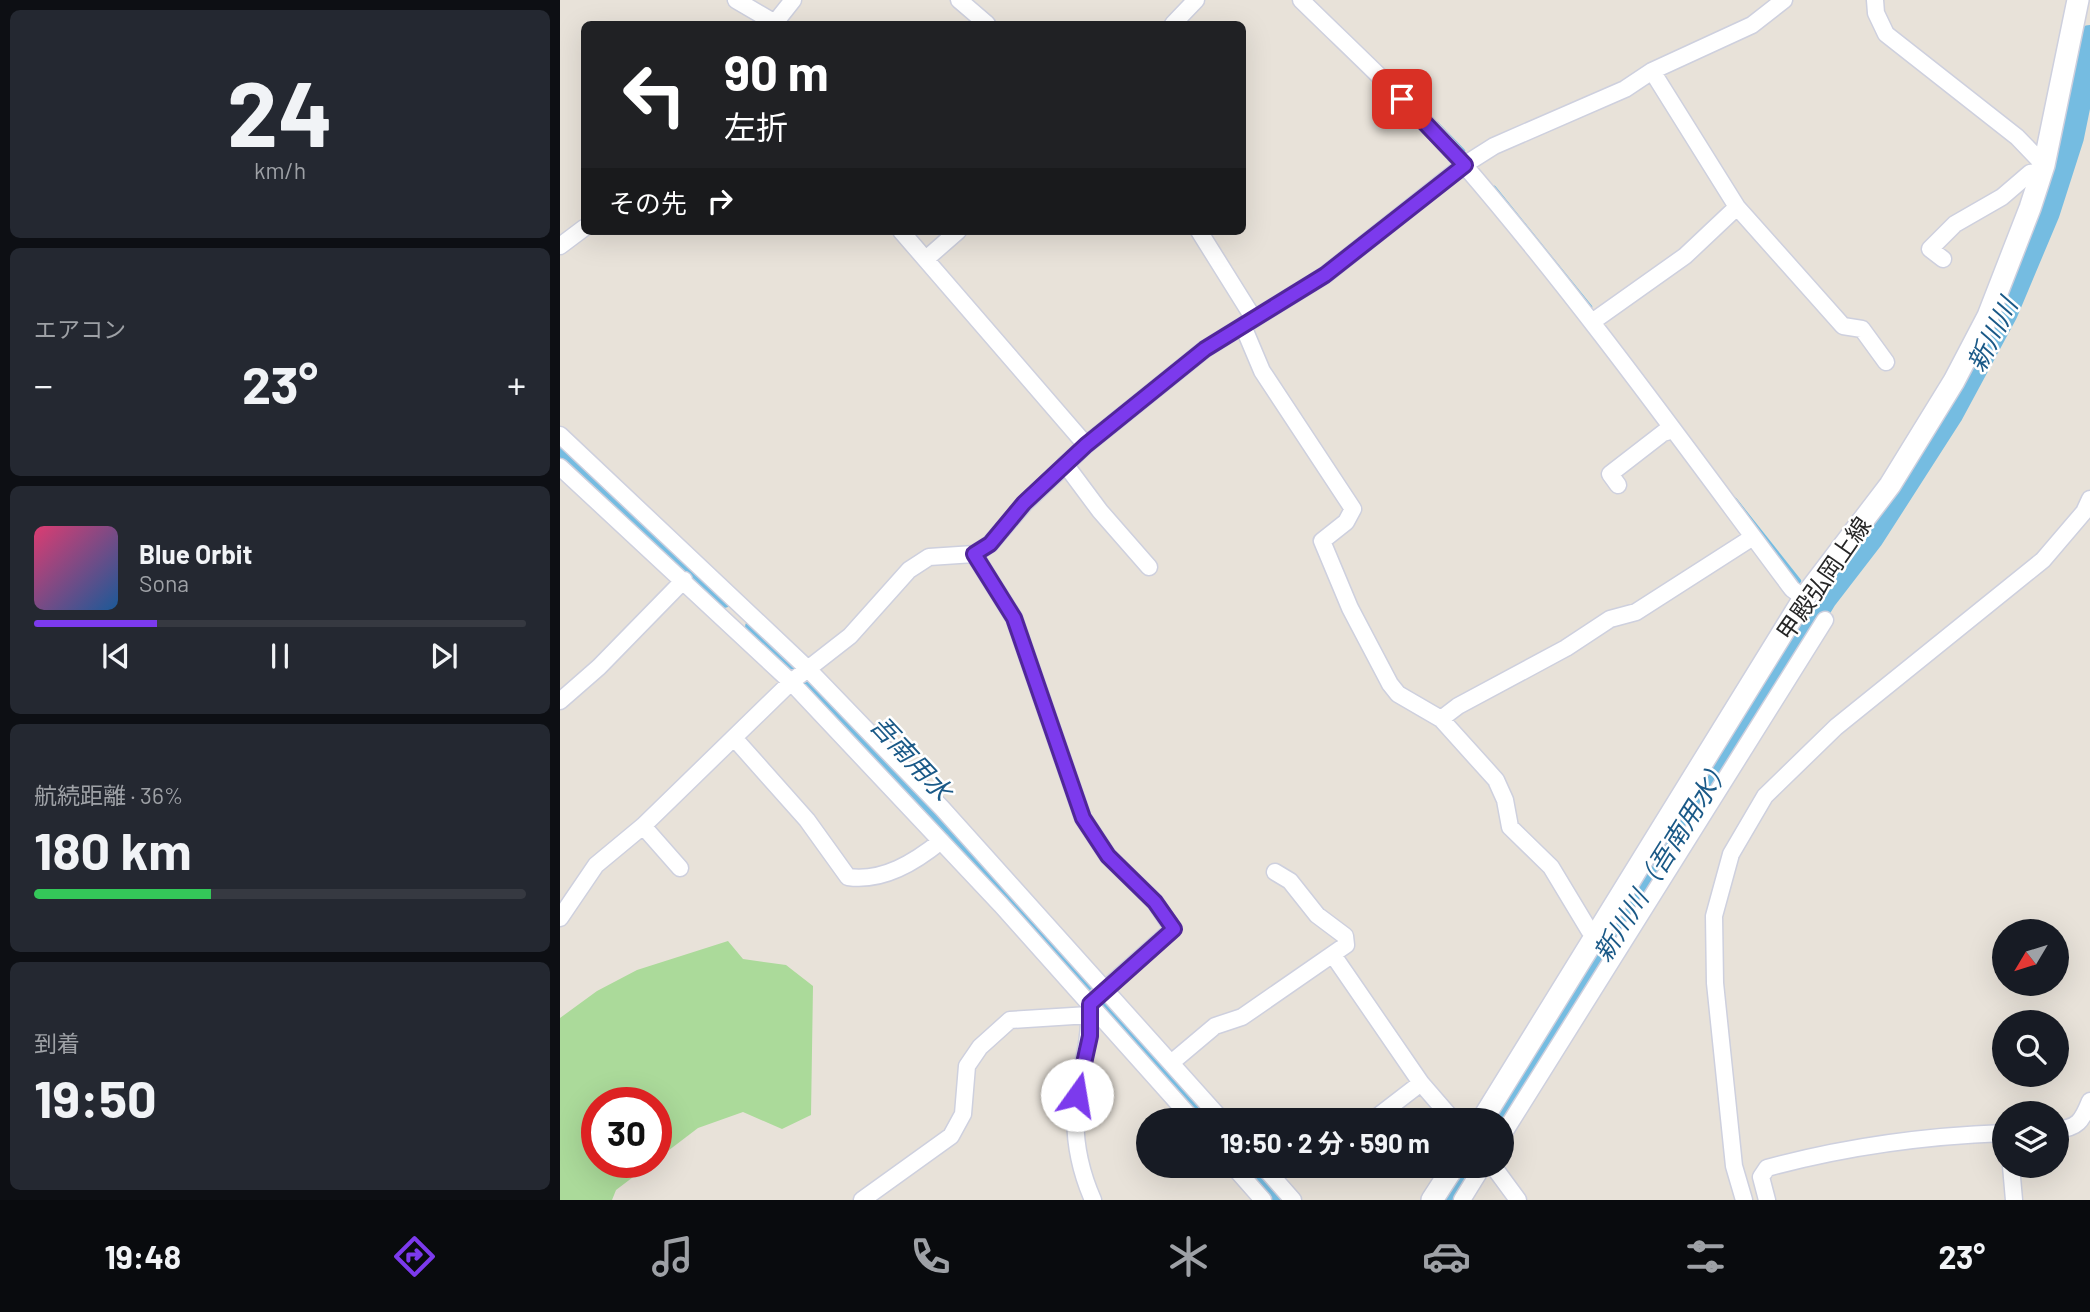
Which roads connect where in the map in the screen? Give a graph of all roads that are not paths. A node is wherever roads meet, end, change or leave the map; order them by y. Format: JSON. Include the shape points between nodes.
{"nodes":[{"id":1,"x":736,"y":0,"type":"edge"},
{"id":2,"x":793,"y":0,"type":"edge"},
{"id":3,"x":959,"y":0,"type":"edge"},
{"id":4,"x":1196,"y":0,"type":"edge"},
{"id":5,"x":1301,"y":0,"type":"edge"},
{"id":6,"x":1784,"y":0,"type":"edge"},
{"id":7,"x":1875,"y":0,"type":"edge"},
{"id":8,"x":2078,"y":0,"type":"edge"},
{"id":9,"x":769,"y":21,"type":"edge"},
{"id":10,"x":776,"y":21,"type":"edge"},
{"id":11,"x":984,"y":21,"type":"edge"},
{"id":12,"x":1176,"y":21,"type":"edge"},
{"id":13,"x":1652,"y":71,"type":"junction"},
{"id":14,"x":1465,"y":165,"type":"junction"},
{"id":15,"x":2043,"y":168,"type":"junction"},
{"id":16,"x":1737,"y":207,"type":"junction"},
{"id":17,"x":581,"y":230,"type":"edge"},
{"id":18,"x":905,"y":235,"type":"edge"},
{"id":19,"x":953,"y":235,"type":"edge"},
{"id":20,"x":1201,"y":235,"type":"edge"},
{"id":21,"x":560,"y":246,"type":"edge"},
{"id":22,"x":926,"y":259,"type":"junction"},
{"id":23,"x":1943,"y":259,"type":"dead end"},
{"id":24,"x":1592,"y":322,"type":"junction"},
{"id":25,"x":1248,"y":323,"type":"junction"},
{"id":26,"x":1886,"y":362,"type":"dead end"},
{"id":27,"x":1673,"y":430,"type":"junction"},
{"id":28,"x":560,"y":435,"type":"edge"},
{"id":29,"x":1086,"y":445,"type":"junction"},
{"id":30,"x":1065,"y":464,"type":"junction"},
{"id":31,"x":560,"y":467,"type":"edge"},
{"id":32,"x":1618,"y":485,"type":"dead end"},
{"id":33,"x":2090,"y":499,"type":"edge"},
{"id":34,"x":1753,"y":537,"type":"junction"},
{"id":35,"x":974,"y":554,"type":"junction"},
{"id":36,"x":1149,"y":567,"type":"dead end"},
{"id":37,"x":684,"y":580,"type":"junction"},
{"id":38,"x":1812,"y":610,"type":"junction"},
{"id":39,"x":799,"y":675,"type":"junction"},
{"id":40,"x":560,"y":701,"type":"edge"},
{"id":41,"x":1441,"y":719,"type":"junction"},
{"id":42,"x":735,"y":739,"type":"junction"},
{"id":43,"x":643,"y":826,"type":"junction"},
{"id":44,"x":941,"y":841,"type":"junction"},
{"id":45,"x":680,"y":869,"type":"dead end"},
{"id":46,"x":1275,"y":872,"type":"dead end"},
{"id":47,"x":560,"y":918,"type":"edge"},
{"id":48,"x":1596,"y":936,"type":"junction"},
{"id":49,"x":1333,"y":955,"type":"junction"},
{"id":50,"x":1096,"y":1000,"type":"junction"},
{"id":51,"x":1171,"y":1063,"type":"junction"},
{"id":52,"x":1421,"y":1083,"type":"junction"},
{"id":53,"x":2090,"y":1101,"type":"edge"},
{"id":54,"x":1183,"y":1108,"type":"edge"},
{"id":55,"x":1211,"y":1108,"type":"edge"},
{"id":56,"x":1389,"y":1108,"type":"edge"},
{"id":57,"x":1442,"y":1108,"type":"edge"},
{"id":58,"x":1489,"y":1108,"type":"edge"},
{"id":59,"x":1514,"y":1116,"type":"edge"},
{"id":60,"x":2069,"y":1129,"type":"edge"},
{"id":61,"x":1992,"y":1134,"type":"edge"},
{"id":62,"x":1244,"y":1178,"type":"edge"},
{"id":63,"x":1274,"y":1178,"type":"edge"},
{"id":64,"x":1446,"y":1178,"type":"edge"},
{"id":65,"x":1476,"y":1178,"type":"edge"},
{"id":66,"x":1502,"y":1178,"type":"edge"},
{"id":67,"x":2012,"y":1178,"type":"edge"},
{"id":68,"x":1088,"y":1198,"type":"edge"},
{"id":69,"x":862,"y":1200,"type":"edge"},
{"id":70,"x":1263,"y":1200,"type":"edge"},
{"id":71,"x":1293,"y":1200,"type":"edge"},
{"id":72,"x":1432,"y":1200,"type":"edge"},
{"id":73,"x":1462,"y":1200,"type":"edge"},
{"id":74,"x":1518,"y":1200,"type":"edge"},
{"id":75,"x":1744,"y":1200,"type":"edge"},
{"id":76,"x":1767,"y":1200,"type":"edge"},
{"id":77,"x":2014,"y":1200,"type":"edge"}],
"edges":[{"from":1,"to":9,"type":"street"},
{"from":2,"to":10,"type":"street"},
{"from":3,"to":11,"type":"street"},
{"from":4,"to":12,"type":"street"},
{"from":5,"to":14,"type":"street"},
{"from":6,"to":13,"type":"street","via":[[1752,25]]},
{"from":7,"to":15,"type":"street","via":[[1886,34],[2017,137]]},
{"from":8,"to":15,"type":"main road","name":"甲殿弘岡上線"},
{"from":13,"to":14,"type":"street","via":[[1625,89],[1494,146]]},
{"from":13,"to":16,"type":"street"},
{"from":14,"to":24,"type":"street"},
{"from":14,"to":25,"type":"street","via":[[1325,275]]},
{"from":15,"to":23,"type":"street","via":[[1955,224],[1930,249]]},
{"from":15,"to":38,"type":"main road","name":"甲殿弘岡上線","via":[[1988,316],[1954,381]]},
{"from":16,"to":24,"type":"street","via":[[1685,256]]},
{"from":16,"to":26,"type":"street","via":[[1843,326],[1862,329]]},
{"from":17,"to":21,"type":"street"},
{"from":18,"to":22,"type":"street"},
{"from":19,"to":22,"type":"street"},
{"from":20,"to":25,"type":"street"},
{"from":22,"to":29,"type":"street"},
{"from":24,"to":27,"type":"street"},
{"from":25,"to":29,"type":"street","via":[[1205,349]]},
{"from":25,"to":41,"type":"street","via":[[1262,371],[1353,509],[1346,522],[1322,541],[1350,608],[1398,694]]},
{"from":27,"to":32,"type":"street","via":[[1609,474]]},
{"from":27,"to":34,"type":"street"},
{"from":28,"to":39,"type":"street"},
{"from":29,"to":30,"type":"street"},
{"from":30,"to":35,"type":"street","via":[[990,544]]},
{"from":30,"to":36,"type":"street"},
{"from":31,"to":37,"type":"street"},
{"from":33,"to":75,"type":"street","via":[[2043,560],[1836,727],[1765,796],[1731,854],[1714,916],[1715,983],[1734,1166]]},
{"from":34,"to":38,"type":"street"},
{"from":34,"to":41,"type":"street","via":[[1636,612],[1610,619]]},
{"from":35,"to":39,"type":"street","via":[[929,557],[909,570],[850,636]]},
{"from":35,"to":50,"type":"street","via":[[1014,618],[1083,818],[1108,856],[1155,902],[1174,929]]},
{"from":37,"to":39,"type":"street"},
{"from":37,"to":40,"type":"street"},
{"from":38,"to":48,"type":"main road","name":"甲殿弘岡上線"},
{"from":38,"to":59,"type":"street"},
{"from":39,"to":42,"type":"street"},
{"from":39,"to":44,"type":"street"},
{"from":39,"to":50,"type":"street","via":[[971,838]]},
{"from":41,"to":48,"type":"street","via":[[1496,780],[1506,800],[1510,827],[1550,867]]},
{"from":42,"to":43,"type":"street"},
{"from":42,"to":44,"type":"street","via":[[807,820],[848,877],[865,879],[898,869]]},
{"from":43,"to":45,"type":"street"},
{"from":43,"to":47,"type":"street","via":[[596,865]]},
{"from":44,"to":50,"type":"street"},
{"from":46,"to":49,"type":"street","via":[[1345,936],[1346,945]]},
{"from":48,"to":58,"type":"main road","name":"甲殿弘岡上線"},
{"from":49,"to":51,"type":"street","via":[[1242,1017],[1215,1026]]},
{"from":49,"to":52,"type":"street"},
{"from":50,"to":51,"type":"street"},
{"from":50,"to":54,"type":"street"},
{"from":50,"to":68,"type":"street","via":[[1077,1095],[1075,1146]]},
{"from":50,"to":69,"type":"street","via":[[1010,1020],[967,1066],[963,1114],[951,1136]]},
{"from":51,"to":55,"type":"street"},
{"from":52,"to":56,"type":"street"},
{"from":52,"to":57,"type":"street"},
{"from":53,"to":60,"type":"street","via":[[2082,1121]]},
{"from":61,"to":76,"type":"street","via":[[1936,1136],[1817,1154],[1767,1168],[1761,1177]]},
{"from":62,"to":70,"type":"street"},
{"from":63,"to":71,"type":"street"},
{"from":64,"to":72,"type":"main road"},
{"from":65,"to":73,"type":"street"},
{"from":66,"to":74,"type":"street"},
{"from":67,"to":77,"type":"street"}]}
